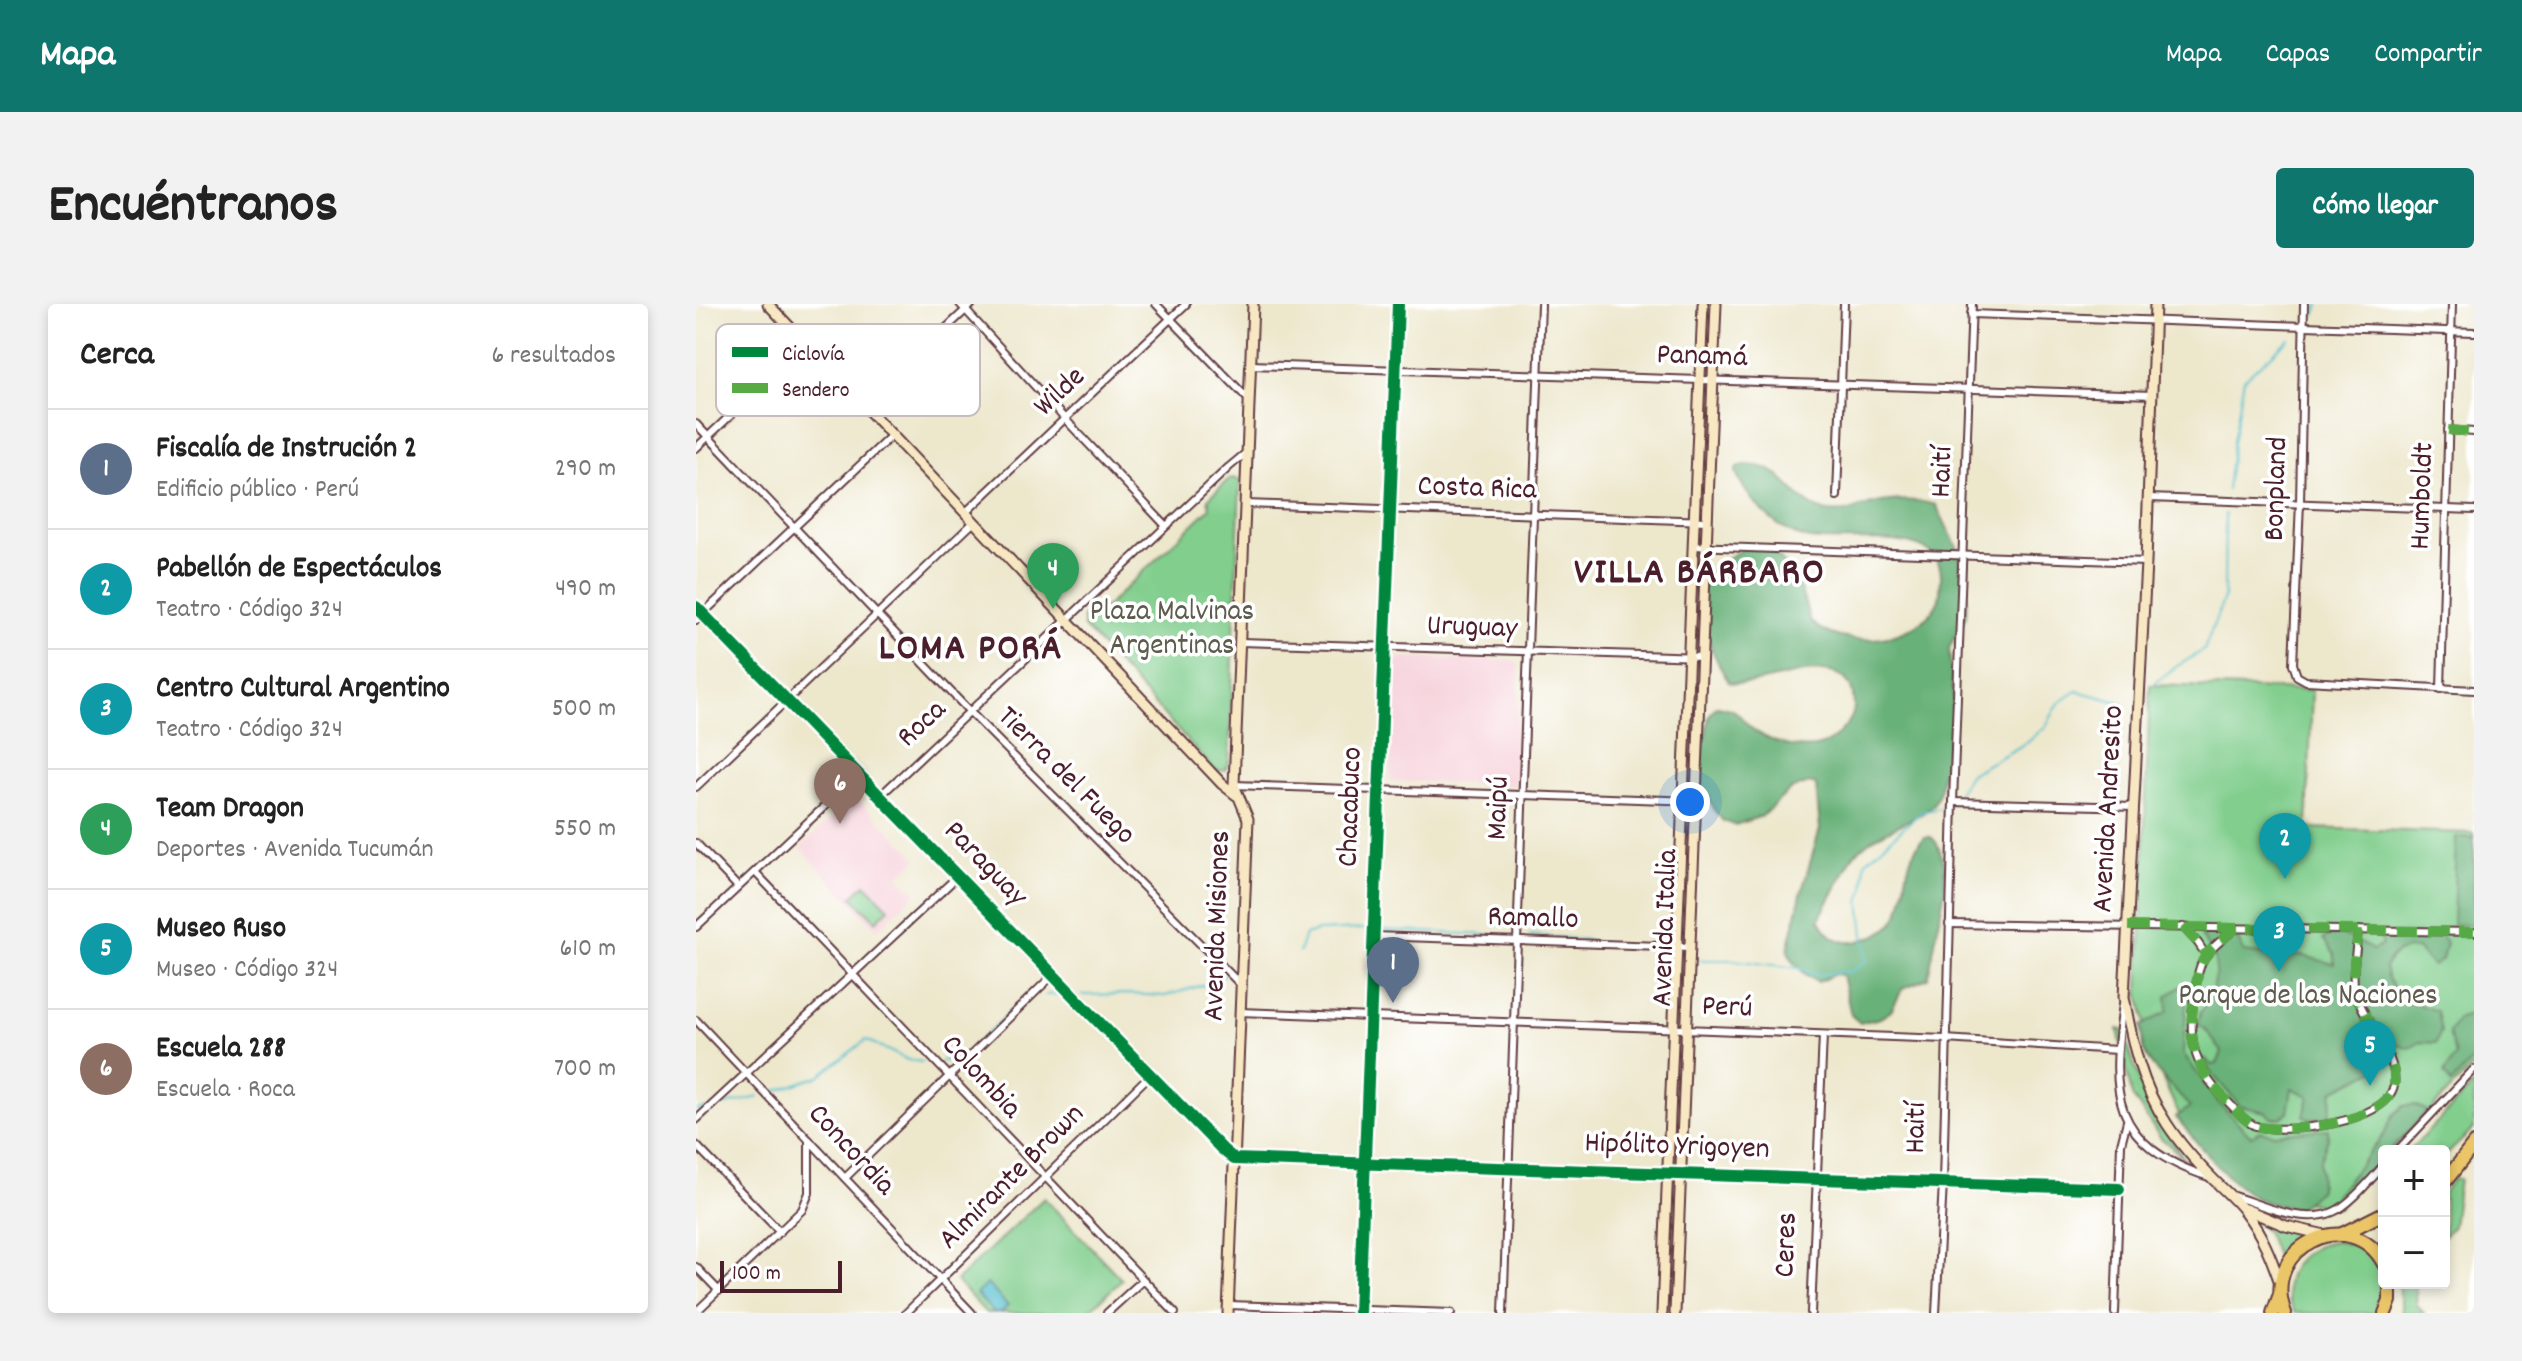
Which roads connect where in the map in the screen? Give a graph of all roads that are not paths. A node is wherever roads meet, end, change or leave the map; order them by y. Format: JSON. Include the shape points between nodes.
{"nodes":[{"id":1,"x":768,"y":304,"type":"edge"},
{"id":2,"x":972,"y":304,"type":"edge"},
{"id":3,"x":1156,"y":304,"type":"edge"},
{"id":4,"x":1186,"y":304,"type":"edge"},
{"id":5,"x":1253,"y":304,"type":"edge"},
{"id":6,"x":1398,"y":304,"type":"edge"},
{"id":7,"x":1541,"y":304,"type":"edge"},
{"id":8,"x":1703,"y":304,"type":"edge"},
{"id":9,"x":1716,"y":304,"type":"edge"},
{"id":10,"x":1844,"y":304,"type":"edge"},
{"id":11,"x":1972,"y":304,"type":"edge"},
{"id":12,"x":2155,"y":304,"type":"edge"},
{"id":13,"x":2304,"y":304,"type":"edge"},
{"id":14,"x":2452,"y":304,"type":"edge"},
{"id":15,"x":963,"y":307,"type":"edge"},
{"id":16,"x":1971,"y":314,"type":"junction"},
{"id":17,"x":1171,"y":319,"type":"junction"},
{"id":18,"x":2154,"y":321,"type":"junction"},
{"id":19,"x":786,"y":324,"type":"edge"},
{"id":20,"x":946,"y":324,"type":"edge"},
{"id":21,"x":978,"y":324,"type":"edge"},
{"id":22,"x":980,"y":326,"type":"edge"},
{"id":23,"x":2304,"y":326,"type":"junction"},
{"id":24,"x":2451,"y":331,"type":"junction"},
{"id":25,"x":2474,"y":332,"type":"edge"},
{"id":26,"x":1250,"y":365,"type":"junction"},
{"id":27,"x":1395,"y":370,"type":"junction"},
{"id":28,"x":1538,"y":375,"type":"junction"},
{"id":29,"x":1700,"y":380,"type":"junction"},
{"id":30,"x":1713,"y":380,"type":"junction"},
{"id":31,"x":1842,"y":385,"type":"junction"},
{"id":32,"x":1968,"y":389,"type":"junction"},
{"id":33,"x":2153,"y":395,"type":"junction"},
{"id":34,"x":1249,"y":400,"type":"junction"},
{"id":35,"x":730,"y":416,"type":"edge"},
{"id":36,"x":872,"y":416,"type":"edge"},
{"id":37,"x":1065,"y":419,"type":"junction"},
{"id":38,"x":696,"y":424,"type":"edge"},
{"id":39,"x":2448,"y":430,"type":"junction"},
{"id":40,"x":2474,"y":432,"type":"edge"},
{"id":41,"x":891,"y":436,"type":"junction"},
{"id":42,"x":708,"y":437,"type":"junction"},
{"id":43,"x":696,"y":448,"type":"edge"},
{"id":44,"x":1247,"y":452,"type":"junction"},
{"id":45,"x":1837,"y":496,"type":"dead end"},
{"id":46,"x":2149,"y":498,"type":"junction"},
{"id":47,"x":2300,"y":502,"type":"junction"},
{"id":48,"x":1245,"y":504,"type":"junction"},
{"id":49,"x":1390,"y":509,"type":"junction"},
{"id":50,"x":2446,"y":509,"type":"junction"},
{"id":51,"x":2474,"y":510,"type":"edge"},
{"id":52,"x":965,"y":513,"type":"junction"},
{"id":53,"x":1533,"y":514,"type":"junction"},
{"id":54,"x":1694,"y":520,"type":"junction"},
{"id":55,"x":1707,"y":521,"type":"junction"},
{"id":56,"x":974,"y":522,"type":"junction"},
{"id":57,"x":1166,"y":526,"type":"junction"},
{"id":58,"x":794,"y":527,"type":"junction"},
{"id":59,"x":1693,"y":546,"type":"junction"},
{"id":60,"x":1706,"y":547,"type":"junction"},
{"id":61,"x":1963,"y":555,"type":"junction"},
{"id":62,"x":2146,"y":562,"type":"junction"},
{"id":63,"x":696,"y":607,"type":"edge"},
{"id":64,"x":702,"y":614,"type":"junction"},
{"id":65,"x":877,"y":614,"type":"junction"},
{"id":66,"x":696,"y":620,"type":"edge"},
{"id":67,"x":1067,"y":620,"type":"junction"},
{"id":68,"x":1240,"y":642,"type":"junction"},
{"id":69,"x":1384,"y":648,"type":"junction"},
{"id":70,"x":1528,"y":653,"type":"junction"},
{"id":71,"x":1689,"y":657,"type":"junction"},
{"id":72,"x":1702,"y":657,"type":"junction"},
{"id":73,"x":2441,"y":689,"type":"junction"},
{"id":74,"x":2474,"y":690,"type":"edge"},
{"id":75,"x":786,"y":700,"type":"junction"},
{"id":76,"x":970,"y":712,"type":"junction"},
{"id":77,"x":859,"y":774,"type":"junction"},
{"id":78,"x":1222,"y":784,"type":"junction"},
{"id":79,"x":1234,"y":785,"type":"junction"},
{"id":80,"x":696,"y":787,"type":"edge"},
{"id":81,"x":1379,"y":790,"type":"junction"},
{"id":82,"x":1522,"y":795,"type":"junction"},
{"id":83,"x":880,"y":796,"type":"junction"},
{"id":84,"x":1239,"y":797,"type":"junction"},
{"id":85,"x":1684,"y":801,"type":"junction"},
{"id":86,"x":1696,"y":801,"type":"junction"},
{"id":87,"x":1953,"y":802,"type":"junction"},
{"id":88,"x":2135,"y":807,"type":"junction"},
{"id":89,"x":696,"y":843,"type":"edge"},
{"id":90,"x":755,"y":872,"type":"junction"},
{"id":91,"x":958,"y":876,"type":"junction"},
{"id":92,"x":738,"y":887,"type":"junction"},
{"id":93,"x":1949,"y":924,"type":"junction"},
{"id":94,"x":2128,"y":926,"type":"junction"},
{"id":95,"x":696,"y":927,"type":"edge"},
{"id":96,"x":2183,"y":927,"type":"junction"},
{"id":97,"x":2236,"y":928,"type":"junction"},
{"id":98,"x":2358,"y":930,"type":"junction"},
{"id":99,"x":2474,"y":932,"type":"edge"},
{"id":100,"x":1373,"y":936,"type":"junction"},
{"id":101,"x":1517,"y":941,"type":"junction"},
{"id":102,"x":1677,"y":947,"type":"junction"},
{"id":103,"x":1691,"y":947,"type":"junction"},
{"id":104,"x":2206,"y":955,"type":"junction"},
{"id":105,"x":1054,"y":974,"type":"junction"},
{"id":106,"x":852,"y":975,"type":"junction"},
{"id":107,"x":1241,"y":985,"type":"junction"},
{"id":108,"x":2124,"y":997,"type":"junction"},
{"id":109,"x":1239,"y":1012,"type":"junction"},
{"id":110,"x":1370,"y":1017,"type":"junction"},
{"id":111,"x":696,"y":1020,"type":"edge"},
{"id":112,"x":1514,"y":1023,"type":"junction"},
{"id":113,"x":1674,"y":1029,"type":"junction"},
{"id":114,"x":1688,"y":1029,"type":"junction"},
{"id":115,"x":1823,"y":1035,"type":"junction"},
{"id":116,"x":1945,"y":1039,"type":"junction"},
{"id":117,"x":2117,"y":1050,"type":"junction"},
{"id":118,"x":2474,"y":1069,"type":"edge"},
{"id":119,"x":746,"y":1073,"type":"junction"},
{"id":120,"x":1151,"y":1074,"type":"junction"},
{"id":121,"x":948,"y":1076,"type":"junction"},
{"id":122,"x":696,"y":1120,"type":"edge"},
{"id":123,"x":2127,"y":1121,"type":"junction"},
{"id":124,"x":809,"y":1140,"type":"junction"},
{"id":125,"x":696,"y":1145,"type":"edge"},
{"id":126,"x":2403,"y":1145,"type":"edge"},
{"id":127,"x":2470,"y":1148,"type":"edge"},
{"id":128,"x":1234,"y":1159,"type":"junction"},
{"id":129,"x":1364,"y":1163,"type":"junction"},
{"id":130,"x":2450,"y":1164,"type":"edge"},
{"id":131,"x":1508,"y":1168,"type":"junction"},
{"id":132,"x":2378,"y":1171,"type":"edge"},
{"id":133,"x":1669,"y":1174,"type":"junction"},
{"id":134,"x":1682,"y":1174,"type":"junction"},
{"id":135,"x":2450,"y":1175,"type":"edge"},
{"id":136,"x":845,"y":1178,"type":"junction"},
{"id":137,"x":1045,"y":1178,"type":"junction"},
{"id":138,"x":2212,"y":1178,"type":"junction"},
{"id":139,"x":1817,"y":1179,"type":"junction"},
{"id":140,"x":1943,"y":1183,"type":"junction"},
{"id":141,"x":2119,"y":1189,"type":"junction"},
{"id":142,"x":2228,"y":1194,"type":"junction"},
{"id":143,"x":2243,"y":1208,"type":"junction"},
{"id":144,"x":2378,"y":1216,"type":"edge"},
{"id":145,"x":780,"y":1232,"type":"junction"},
{"id":146,"x":2325,"y":1235,"type":"junction"},
{"id":147,"x":2340,"y":1235,"type":"junction"},
{"id":148,"x":2378,"y":1256,"type":"edge"},
{"id":149,"x":696,"y":1267,"type":"edge"},
{"id":150,"x":941,"y":1280,"type":"junction"},
{"id":151,"x":1143,"y":1280,"type":"junction"},
{"id":152,"x":2280,"y":1288,"type":"junction"},
{"id":153,"x":2390,"y":1289,"type":"edge"},
{"id":154,"x":719,"y":1291,"type":"junction"},
{"id":155,"x":1228,"y":1309,"type":"edge"},
{"id":156,"x":1359,"y":1311,"type":"edge"},
{"id":157,"x":696,"y":1312,"type":"edge"},
{"id":158,"x":906,"y":1313,"type":"edge"},
{"id":159,"x":972,"y":1313,"type":"edge"},
{"id":160,"x":1107,"y":1313,"type":"edge"},
{"id":161,"x":1175,"y":1313,"type":"edge"},
{"id":162,"x":1451,"y":1313,"type":"edge"},
{"id":163,"x":1503,"y":1313,"type":"edge"},
{"id":164,"x":1662,"y":1313,"type":"edge"},
{"id":165,"x":1675,"y":1313,"type":"edge"},
{"id":166,"x":1811,"y":1313,"type":"edge"},
{"id":167,"x":1936,"y":1313,"type":"edge"},
{"id":168,"x":2115,"y":1313,"type":"edge"},
{"id":169,"x":2273,"y":1313,"type":"edge"},
{"id":170,"x":2285,"y":1313,"type":"edge"},
{"id":171,"x":2385,"y":1313,"type":"edge"}],
"edges":[{"from":1,"to":19,"type":"main road"},
{"from":2,"to":15,"type":"street"},
{"from":3,"to":17,"type":"street"},
{"from":4,"to":17,"type":"street","name":"Wilde"},
{"from":5,"to":26,"type":"main road","name":"Avenida Misiones"},
{"from":6,"to":27,"type":"street","name":"Chacabuco"},
{"from":7,"to":28,"type":"street","name":"Maipú"},
{"from":8,"to":29,"type":"main road","name":"Avenida Italia"},
{"from":9,"to":30,"type":"main road","name":"Avenida Italia"},
{"from":10,"to":31,"type":"street"},
{"from":11,"to":16,"type":"street","name":"Haití"},
{"from":12,"to":18,"type":"main road","name":"Avenida Andresito"},
{"from":13,"to":23,"type":"street","name":"Bonpland"},
{"from":14,"to":24,"type":"street","name":"Humboldt"},
{"from":15,"to":20,"type":"street"},
{"from":15,"to":21,"type":"street"},
{"from":16,"to":18,"type":"street"},
{"from":16,"to":32,"type":"street","name":"Haití"},
{"from":17,"to":34,"type":"street"},
{"from":17,"to":37,"type":"street","name":"Wilde"},
{"from":18,"to":23,"type":"street"},
{"from":18,"to":33,"type":"main road","name":"Avenida Andresito"},
{"from":22,"to":37,"type":"street"},
{"from":23,"to":24,"type":"street"},
{"from":23,"to":47,"type":"street","name":"Bonpland"},
{"from":24,"to":25,"type":"street"},
{"from":24,"to":39,"type":"street","name":"Humboldt"},
{"from":26,"to":27,"type":"street","name":"Panamá"},
{"from":26,"to":34,"type":"main road","name":"Avenida Misiones"},
{"from":27,"to":28,"type":"street","name":"Panamá"},
{"from":27,"to":49,"type":"street","name":"Chacabuco"},
{"from":28,"to":29,"type":"street","name":"Panamá"},
{"from":28,"to":53,"type":"street","name":"Maipú"},
{"from":29,"to":30,"type":"street","name":"Panamá"},
{"from":29,"to":54,"type":"main road","name":"Avenida Italia"},
{"from":30,"to":31,"type":"street","name":"Panamá"},
{"from":30,"to":55,"type":"main road","name":"Avenida Italia"},
{"from":31,"to":32,"type":"street","name":"Panamá"},
{"from":31,"to":45,"type":"street"},
{"from":32,"to":33,"type":"street","name":"Panamá"},
{"from":32,"to":61,"type":"street","name":"Haití"},
{"from":33,"to":46,"type":"main road","name":"Avenida Andresito"},
{"from":34,"to":44,"type":"main road","name":"Avenida Misiones"},
{"from":35,"to":42,"type":"street"},
{"from":36,"to":41,"type":"main road"},
{"from":37,"to":52,"type":"street","name":"Wilde"},
{"from":37,"to":57,"type":"street"},
{"from":38,"to":42,"type":"street","name":"Tierra del Fuego"},
{"from":39,"to":40,"type":"street"},
{"from":39,"to":50,"type":"street","name":"Humboldt"},
{"from":41,"to":52,"type":"main road"},
{"from":41,"to":58,"type":"street"},
{"from":42,"to":43,"type":"street"},
{"from":42,"to":58,"type":"street","name":"Tierra del Fuego"},
{"from":44,"to":48,"type":"main road","name":"Avenida Misiones"},
{"from":44,"to":57,"type":"street","name":"Roca"},
{"from":46,"to":47,"type":"street"},
{"from":46,"to":62,"type":"main road","name":"Avenida Andresito"},
{"from":47,"to":50,"type":"street"},
{"from":47,"to":73,"type":"street","name":"Bonpland","via":[[2293,664],[2297,676],[2306,681]]},
{"from":48,"to":49,"type":"street","name":"Costa Rica"},
{"from":48,"to":68,"type":"main road","name":"Avenida Misiones"},
{"from":49,"to":53,"type":"street","name":"Costa Rica"},
{"from":49,"to":69,"type":"street","name":"Chacabuco"},
{"from":50,"to":51,"type":"street"},
{"from":50,"to":73,"type":"street","name":"Humboldt"},
{"from":52,"to":56,"type":"main road"},
{"from":53,"to":54,"type":"street","name":"Costa Rica"},
{"from":53,"to":70,"type":"street","name":"Maipú"},
{"from":54,"to":55,"type":"street","name":"Costa Rica"},
{"from":54,"to":59,"type":"main road","name":"Avenida Italia"},
{"from":55,"to":60,"type":"main road","name":"Avenida Italia"},
{"from":56,"to":65,"type":"street"},
{"from":56,"to":67,"type":"main road"},
{"from":57,"to":67,"type":"street","name":"Roca"},
{"from":58,"to":64,"type":"street"},
{"from":58,"to":65,"type":"street","name":"Tierra del Fuego"},
{"from":59,"to":60,"type":"street"},
{"from":59,"to":71,"type":"main road","name":"Avenida Italia"},
{"from":60,"to":61,"type":"street"},
{"from":60,"to":72,"type":"main road","name":"Avenida Italia"},
{"from":61,"to":62,"type":"street"},
{"from":61,"to":87,"type":"street","name":"Haití"},
{"from":62,"to":88,"type":"main road","name":"Avenida Andresito"},
{"from":63,"to":64,"type":"street","name":"Paraguay"},
{"from":64,"to":66,"type":"street"},
{"from":64,"to":75,"type":"street","name":"Paraguay"},
{"from":65,"to":75,"type":"street"},
{"from":65,"to":76,"type":"street","name":"Tierra del Fuego"},
{"from":67,"to":76,"type":"street","name":"Roca"},
{"from":67,"to":78,"type":"main road"},
{"from":68,"to":69,"type":"street","name":"Uruguay"},
{"from":68,"to":79,"type":"main road","name":"Avenida Misiones"},
{"from":69,"to":70,"type":"street","name":"Uruguay"},
{"from":69,"to":81,"type":"street","name":"Chacabuco"},
{"from":70,"to":71,"type":"street","name":"Uruguay"},
{"from":70,"to":82,"type":"street","name":"Maipú"},
{"from":71,"to":72,"type":"street","name":"Uruguay"},
{"from":71,"to":85,"type":"main road","name":"Avenida Italia"},
{"from":72,"to":86,"type":"main road","name":"Avenida Italia"},
{"from":73,"to":74,"type":"street"},
{"from":75,"to":77,"type":"street","name":"Paraguay"},
{"from":75,"to":80,"type":"street"},
{"from":76,"to":83,"type":"street","name":"Roca"},
{"from":76,"to":107,"type":"street","name":"Tierra del Fuego"},
{"from":77,"to":83,"type":"street","name":"Paraguay"},
{"from":77,"to":90,"type":"street"},
{"from":78,"to":79,"type":"street"},
{"from":78,"to":84,"type":"main road"},
{"from":79,"to":81,"type":"street"},
{"from":79,"to":84,"type":"main road","name":"Avenida Misiones"},
{"from":81,"to":82,"type":"street"},
{"from":81,"to":100,"type":"street","name":"Chacabuco"},
{"from":82,"to":85,"type":"street"},
{"from":82,"to":101,"type":"street","name":"Maipú"},
{"from":83,"to":91,"type":"street","name":"Paraguay"},
{"from":84,"to":107,"type":"main road","name":"Avenida Misiones","via":[[1248,819]]},
{"from":85,"to":86,"type":"street"},
{"from":85,"to":102,"type":"main road","name":"Avenida Italia"},
{"from":86,"to":103,"type":"main road","name":"Avenida Italia"},
{"from":87,"to":88,"type":"street"},
{"from":87,"to":93,"type":"street","name":"Haití"},
{"from":88,"to":94,"type":"main road","name":"Avenida Andresito"},
{"from":89,"to":92,"type":"street"},
{"from":90,"to":92,"type":"street"},
{"from":90,"to":106,"type":"street","name":"Colombia"},
{"from":91,"to":105,"type":"street","name":"Paraguay"},
{"from":91,"to":106,"type":"street"},
{"from":92,"to":95,"type":"street"},
{"from":93,"to":94,"type":"street"},
{"from":93,"to":116,"type":"street","name":"Haití"},
{"from":94,"to":96,"type":"street"},
{"from":94,"to":108,"type":"main road","name":"Avenida Andresito"},
{"from":96,"to":97,"type":"street"},
{"from":96,"to":104,"type":"street"},
{"from":97,"to":98,"type":"street"},
{"from":97,"to":104,"type":"street"},
{"from":98,"to":99,"type":"street"},
{"from":98,"to":104,"type":"street","via":[[2354,986],[2395,1084],[2377,1108],[2338,1122],[2253,1126],[2215,1088],[2200,1067],[2191,1040],[2191,1011]]},
{"from":100,"to":101,"type":"street","name":"Ramallo"},
{"from":100,"to":110,"type":"street","name":"Chacabuco"},
{"from":101,"to":102,"type":"street","name":"Ramallo"},
{"from":101,"to":112,"type":"street","name":"Maipú"},
{"from":102,"to":103,"type":"street","name":"Ramallo"},
{"from":102,"to":113,"type":"main road","name":"Avenida Italia"},
{"from":103,"to":114,"type":"main road","name":"Avenida Italia"},
{"from":105,"to":120,"type":"street","name":"Paraguay"},
{"from":105,"to":121,"type":"street"},
{"from":106,"to":119,"type":"street"},
{"from":106,"to":121,"type":"street","name":"Colombia"},
{"from":107,"to":109,"type":"main road","name":"Avenida Misiones"},
{"from":108,"to":117,"type":"street","name":"Avenida Andresito"},
{"from":108,"to":138,"type":"main road","via":[[2134,1052],[2154,1103]]},
{"from":109,"to":110,"type":"street","name":"Perú"},
{"from":109,"to":128,"type":"main road","name":"Avenida Misiones"},
{"from":110,"to":112,"type":"street","name":"Perú"},
{"from":110,"to":129,"type":"street","name":"Chacabuco"},
{"from":111,"to":119,"type":"street","name":"Concordia"},
{"from":112,"to":113,"type":"street","name":"Perú"},
{"from":112,"to":131,"type":"street","name":"Maipú"},
{"from":113,"to":114,"type":"street","name":"Perú"},
{"from":113,"to":133,"type":"main road","name":"Avenida Italia"},
{"from":114,"to":115,"type":"street","name":"Perú"},
{"from":114,"to":134,"type":"main road","name":"Avenida Italia"},
{"from":115,"to":116,"type":"street","name":"Perú"},
{"from":115,"to":139,"type":"street","name":"Ceres"},
{"from":116,"to":117,"type":"street","name":"Perú"},
{"from":116,"to":140,"type":"street","name":"Haití"},
{"from":117,"to":123,"type":"street","name":"Avenida Andresito","via":[[2118,1094]]},
{"from":118,"to":126,"type":"street"},
{"from":119,"to":122,"type":"street"},
{"from":119,"to":124,"type":"street","name":"Concordia"},
{"from":120,"to":128,"type":"street","name":"Paraguay"},
{"from":120,"to":137,"type":"street","name":"Almirante Brown"},
{"from":121,"to":136,"type":"street"},
{"from":121,"to":137,"type":"street","name":"Colombia"},
{"from":123,"to":138,"type":"street","via":[[2154,1151],[2180,1168]]},
{"from":123,"to":141,"type":"street","name":"Avenida Andresito"},
{"from":124,"to":136,"type":"street","name":"Concordia"},
{"from":124,"to":145,"type":"street","via":[[809,1193],[802,1210]]},
{"from":125,"to":145,"type":"street"},
{"from":127,"to":130,"type":"highway"},
{"from":127,"to":135,"type":"highway"},
{"from":128,"to":129,"type":"street","name":"Hipólito Yrigoyen"},
{"from":128,"to":155,"type":"main road","name":"Avenida Misiones"},
{"from":129,"to":131,"type":"street","name":"Hipólito Yrigoyen"},
{"from":129,"to":156,"type":"street","name":"Chacabuco"},
{"from":131,"to":133,"type":"street","name":"Hipólito Yrigoyen"},
{"from":131,"to":163,"type":"street","name":"Maipú"},
{"from":132,"to":142,"type":"street","via":[[2334,1212],[2318,1216],[2294,1215]]},
{"from":133,"to":134,"type":"street","name":"Hipólito Yrigoyen"},
{"from":133,"to":164,"type":"main road","name":"Avenida Italia"},
{"from":134,"to":139,"type":"street","name":"Hipólito Yrigoyen"},
{"from":134,"to":165,"type":"main road","name":"Avenida Italia"},
{"from":136,"to":150,"type":"street","name":"Concordia"},
{"from":137,"to":150,"type":"street","name":"Almirante Brown"},
{"from":137,"to":151,"type":"street","name":"Colombia"},
{"from":138,"to":142,"type":"main road"},
{"from":139,"to":140,"type":"street","name":"Hipólito Yrigoyen"},
{"from":139,"to":166,"type":"street","name":"Ceres"},
{"from":140,"to":141,"type":"street","name":"Hipólito Yrigoyen"},
{"from":140,"to":167,"type":"street","name":"Haití"},
{"from":141,"to":168,"type":"street","name":"Avenida Andresito"},
{"from":142,"to":143,"type":"main road"},
{"from":143,"to":146,"type":"main road"},
{"from":143,"to":152,"type":"main road","via":[[2266,1243]]},
{"from":144,"to":147,"type":"highway"},
{"from":145,"to":154,"type":"street"},
{"from":146,"to":147,"type":"highway"},
{"from":146,"to":152,"type":"highway","via":[[2295,1252]]},
{"from":147,"to":148,"type":"highway","via":[[2370,1246]]},
{"from":149,"to":154,"type":"street"},
{"from":150,"to":158,"type":"street","name":"Almirante Brown"},
{"from":150,"to":159,"type":"street","name":"Concordia"},
{"from":151,"to":160,"type":"street"},
{"from":151,"to":161,"type":"street","name":"Colombia"},
{"from":152,"to":169,"type":"highway"},
{"from":152,"to":170,"type":"highway"},
{"from":153,"to":171,"type":"highway"},
{"from":154,"to":157,"type":"street"},
{"from":155,"to":156,"type":"street"},
{"from":156,"to":162,"type":"street"}]}
